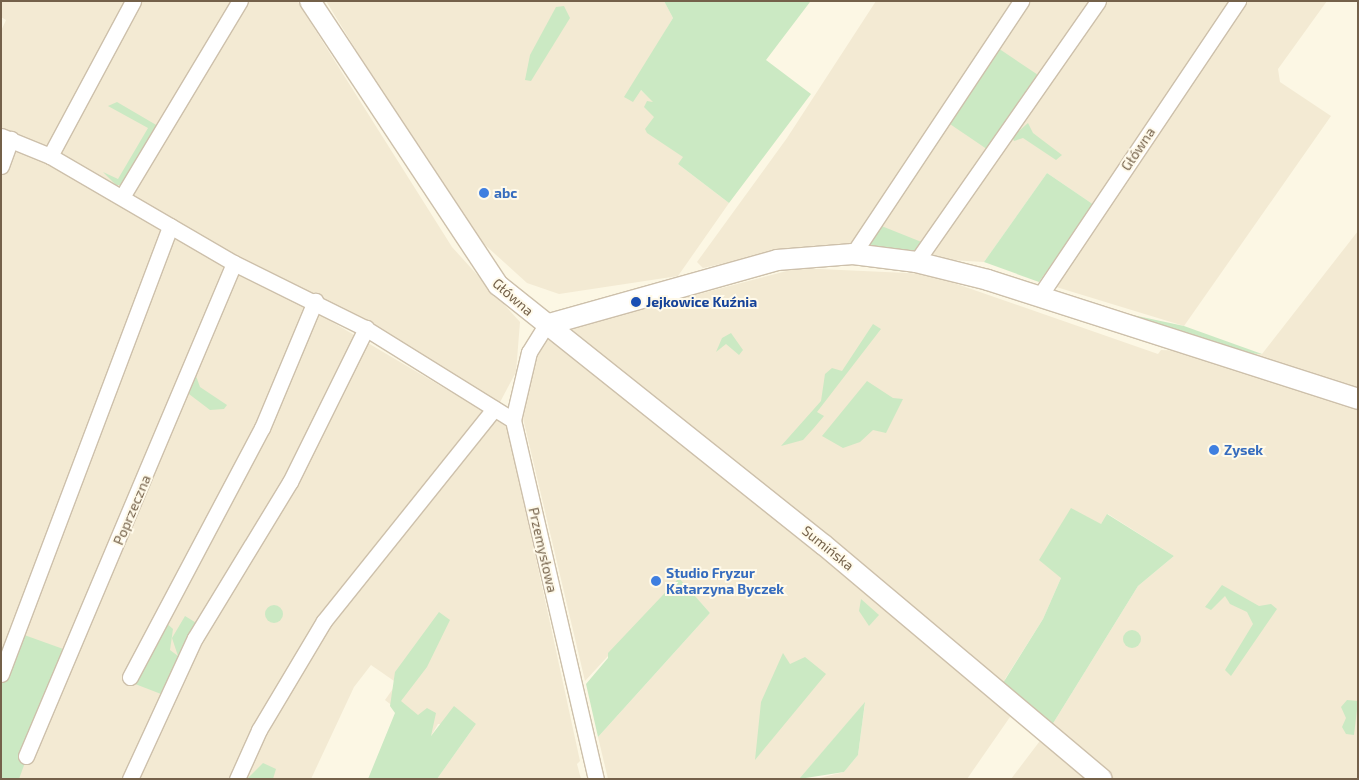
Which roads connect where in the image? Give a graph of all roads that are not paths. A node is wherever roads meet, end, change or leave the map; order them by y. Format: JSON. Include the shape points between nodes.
{"nodes":[{"id":1,"x":133,"y":1,"type":"edge"},
{"id":2,"x":240,"y":1,"type":"edge"},
{"id":3,"x":310,"y":1,"type":"edge"},
{"id":4,"x":1021,"y":1,"type":"edge"},
{"id":5,"x":1098,"y":1,"type":"edge"},
{"id":6,"x":1238,"y":1,"type":"edge"},
{"id":7,"x":6,"y":138,"type":"edge"},
{"id":8,"x":50,"y":156,"type":"junction"},
{"id":9,"x":1,"y":166,"type":"edge"},
{"id":10,"x":122,"y":197,"type":"junction"},
{"id":11,"x":170,"y":226,"type":"junction"},
{"id":12,"x":853,"y":254,"type":"junction"},
{"id":13,"x":916,"y":262,"type":"junction"},
{"id":14,"x":234,"y":263,"type":"junction"},
{"id":15,"x":1039,"y":297,"type":"junction"},
{"id":16,"x":315,"y":302,"type":"junction"},
{"id":17,"x":546,"y":326,"type":"junction"},
{"id":18,"x":366,"y":328,"type":"junction"},
{"id":19,"x":1358,"y":399,"type":"edge"},
{"id":20,"x":494,"y":409,"type":"junction"},
{"id":21,"x":513,"y":420,"type":"junction"},
{"id":22,"x":1,"y":674,"type":"edge"},
{"id":23,"x":130,"y":677,"type":"dead end"},
{"id":24,"x":26,"y":756,"type":"dead end"},
{"id":25,"x":130,"y":779,"type":"edge"},
{"id":26,"x":237,"y":779,"type":"edge"},
{"id":27,"x":596,"y":779,"type":"edge"},
{"id":28,"x":1102,"y":779,"type":"edge"}],
"edges":[{"from":1,"to":8,"type":"street"},
{"from":2,"to":10,"type":"street"},
{"from":3,"to":17,"type":"street","name":"Główna","via":[[480,263],[504,292]]},
{"from":4,"to":12,"type":"street"},
{"from":5,"to":13,"type":"street"},
{"from":6,"to":15,"type":"street","name":"Główna"},
{"from":7,"to":8,"type":"street"},
{"from":7,"to":9,"type":"street"},
{"from":8,"to":10,"type":"street"},
{"from":10,"to":11,"type":"street"},
{"from":11,"to":14,"type":"street"},
{"from":11,"to":22,"type":"street"},
{"from":12,"to":13,"type":"street","name":"Główna"},
{"from":12,"to":17,"type":"street","name":"Główna","via":[[769,262]]},
{"from":13,"to":15,"type":"street","name":"Główna"},
{"from":14,"to":16,"type":"street"},
{"from":14,"to":24,"type":"street","name":"Poprzeczna"},
{"from":15,"to":19,"type":"street","name":"Główna"},
{"from":16,"to":18,"type":"street"},
{"from":16,"to":23,"type":"street","via":[[262,428]]},
{"from":17,"to":21,"type":"street","name":"Przemysłowa","via":[[529,352]]},
{"from":17,"to":28,"type":"street","name":"Sumińska","via":[[824,545]]},
{"from":18,"to":20,"type":"street"},
{"from":18,"to":25,"type":"street","via":[[290,482],[195,638]]},
{"from":20,"to":21,"type":"street"},
{"from":20,"to":26,"type":"street","via":[[324,621],[259,730]]},
{"from":21,"to":27,"type":"street","name":"Przemysłowa"}]}
